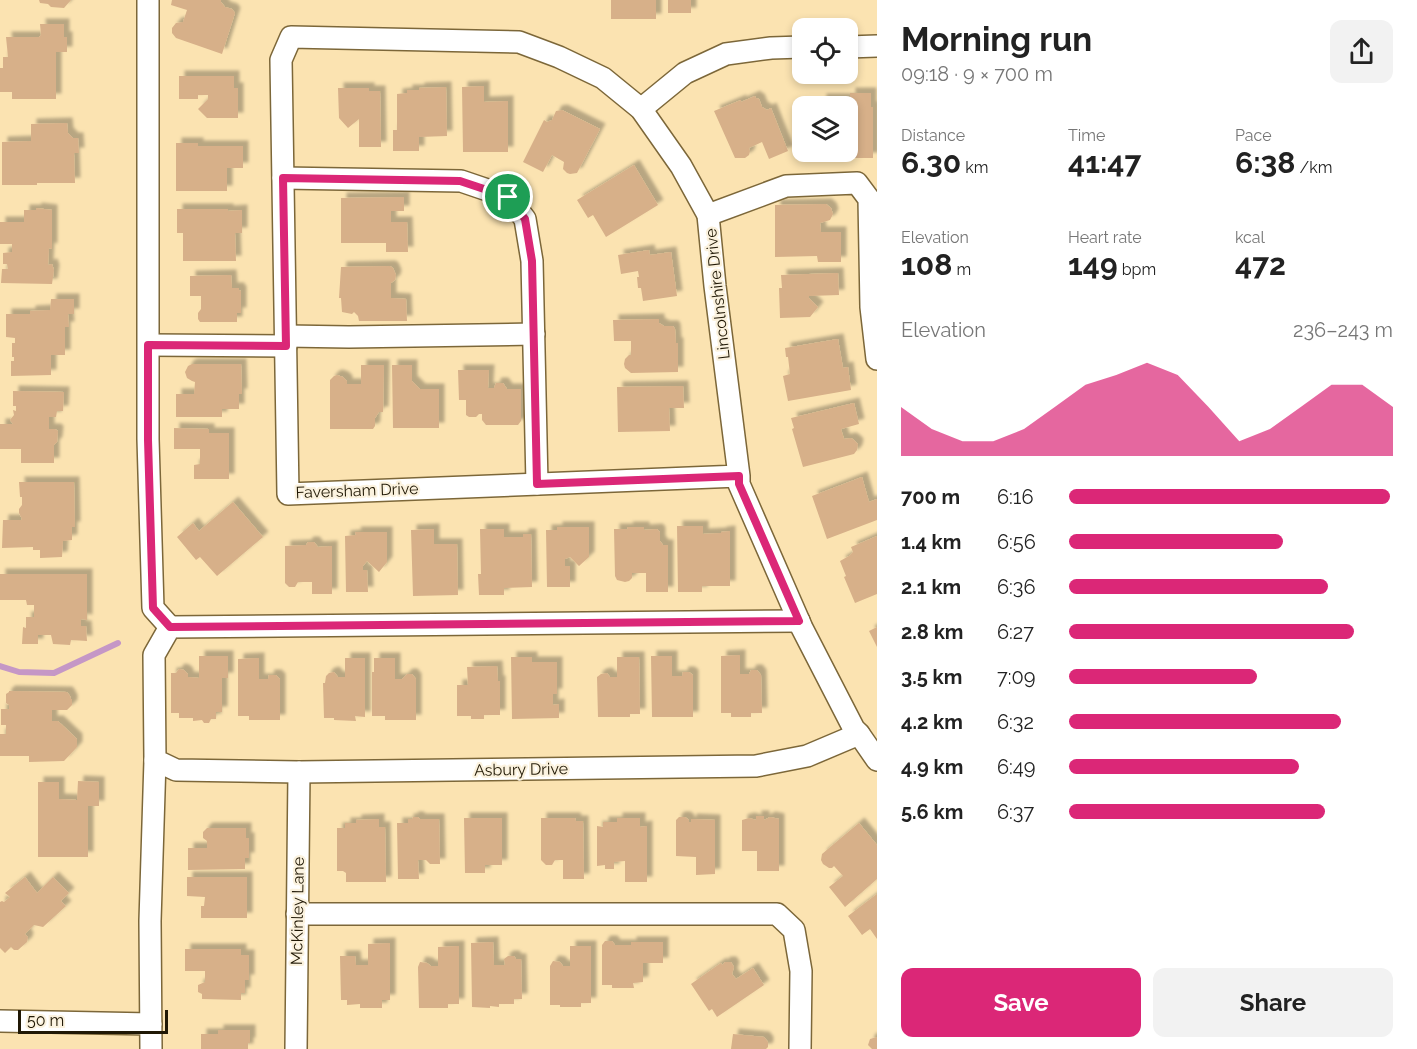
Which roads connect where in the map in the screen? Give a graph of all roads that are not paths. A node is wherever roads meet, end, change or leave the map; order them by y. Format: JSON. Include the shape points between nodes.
{"nodes":[{"id":1,"x":148,"y":0,"type":"edge"},
{"id":2,"x":291,"y":37,"type":"joint"},
{"id":3,"x":858,"y":46,"type":"edge"},
{"id":4,"x":877,"y":46,"type":"edge"},
{"id":5,"x":792,"y":48,"type":"edge"},
{"id":6,"x":640,"y":109,"type":"junction"},
{"id":7,"x":283,"y":178,"type":"junction"},
{"id":8,"x":708,"y":215,"type":"junction"},
{"id":9,"x":534,"y":334,"type":"junction"},
{"id":10,"x":286,"y":341,"type":"junction"},
{"id":11,"x":148,"y":345,"type":"junction"},
{"id":12,"x":877,"y":359,"type":"edge"},
{"id":13,"x":739,"y":476,"type":"junction"},
{"id":14,"x":537,"y":484,"type":"junction"},
{"id":15,"x":799,"y":621,"type":"junction"},
{"id":16,"x":170,"y":627,"type":"junction"},
{"id":17,"x":859,"y":734,"type":"junction"},
{"id":18,"x":155,"y":760,"type":"junction"},
{"id":19,"x":877,"y":760,"type":"edge"},
{"id":20,"x":298,"y":772,"type":"junction"},
{"id":21,"x":297,"y":914,"type":"junction"},
{"id":22,"x":0,"y":1021,"type":"edge"},
{"id":23,"x":151,"y":1024,"type":"junction"},
{"id":24,"x":151,"y":1049,"type":"edge"},
{"id":25,"x":296,"y":1049,"type":"edge"},
{"id":26,"x":801,"y":1049,"type":"edge"}],
"edges":[{"from":1,"to":11,"type":"street"},
{"from":2,"to":6,"type":"street","name":"Lincolnshire Drive","via":[[519,42],[603,78]]},
{"from":2,"to":7,"type":"street","name":"Faversham Drive","via":[[281,60]]},
{"from":3,"to":4,"type":"street"},
{"from":5,"to":6,"type":"street","via":[[726,54],[685,73]]},
{"from":6,"to":8,"type":"street","name":"Lincolnshire Drive","via":[[681,166]]},
{"from":7,"to":9,"type":"street","via":[[460,181],[508,197],[525,219],[532,261]]},
{"from":7,"to":10,"type":"street","name":"Faversham Drive"},
{"from":8,"to":12,"type":"street","via":[[786,186],[857,183],[869,199],[871,307]]},
{"from":8,"to":13,"type":"street","name":"Lincolnshire Drive"},
{"from":9,"to":10,"type":"street"},
{"from":9,"to":14,"type":"street"},
{"from":10,"to":11,"type":"street"},
{"from":10,"to":14,"type":"street","name":"Faversham Drive","via":[[288,494]]},
{"from":11,"to":16,"type":"street","via":[[153,608]]},
{"from":13,"to":14,"type":"street","name":"Faversham Drive"},
{"from":13,"to":15,"type":"street","name":"Lincolnshire Drive","via":[[739,484]]},
{"from":15,"to":16,"type":"street"},
{"from":15,"to":17,"type":"street","name":"Lincolnshire Drive"},
{"from":16,"to":18,"type":"street","via":[[154,655]]},
{"from":17,"to":19,"type":"street","name":"Lincolnshire Drive"},
{"from":17,"to":20,"type":"street","name":"Asbury Drive","via":[[807,756],[756,766]]},
{"from":18,"to":20,"type":"street","name":"Asbury Drive","via":[[176,770]]},
{"from":18,"to":23,"type":"street"},
{"from":20,"to":21,"type":"street","name":"McKinley Lane"},
{"from":21,"to":25,"type":"street","name":"McKinley Lane"},
{"from":21,"to":26,"type":"street","via":[[777,914],[794,930],[796,941],[801,971]]},
{"from":22,"to":23,"type":"street"},
{"from":23,"to":24,"type":"street"}]}
